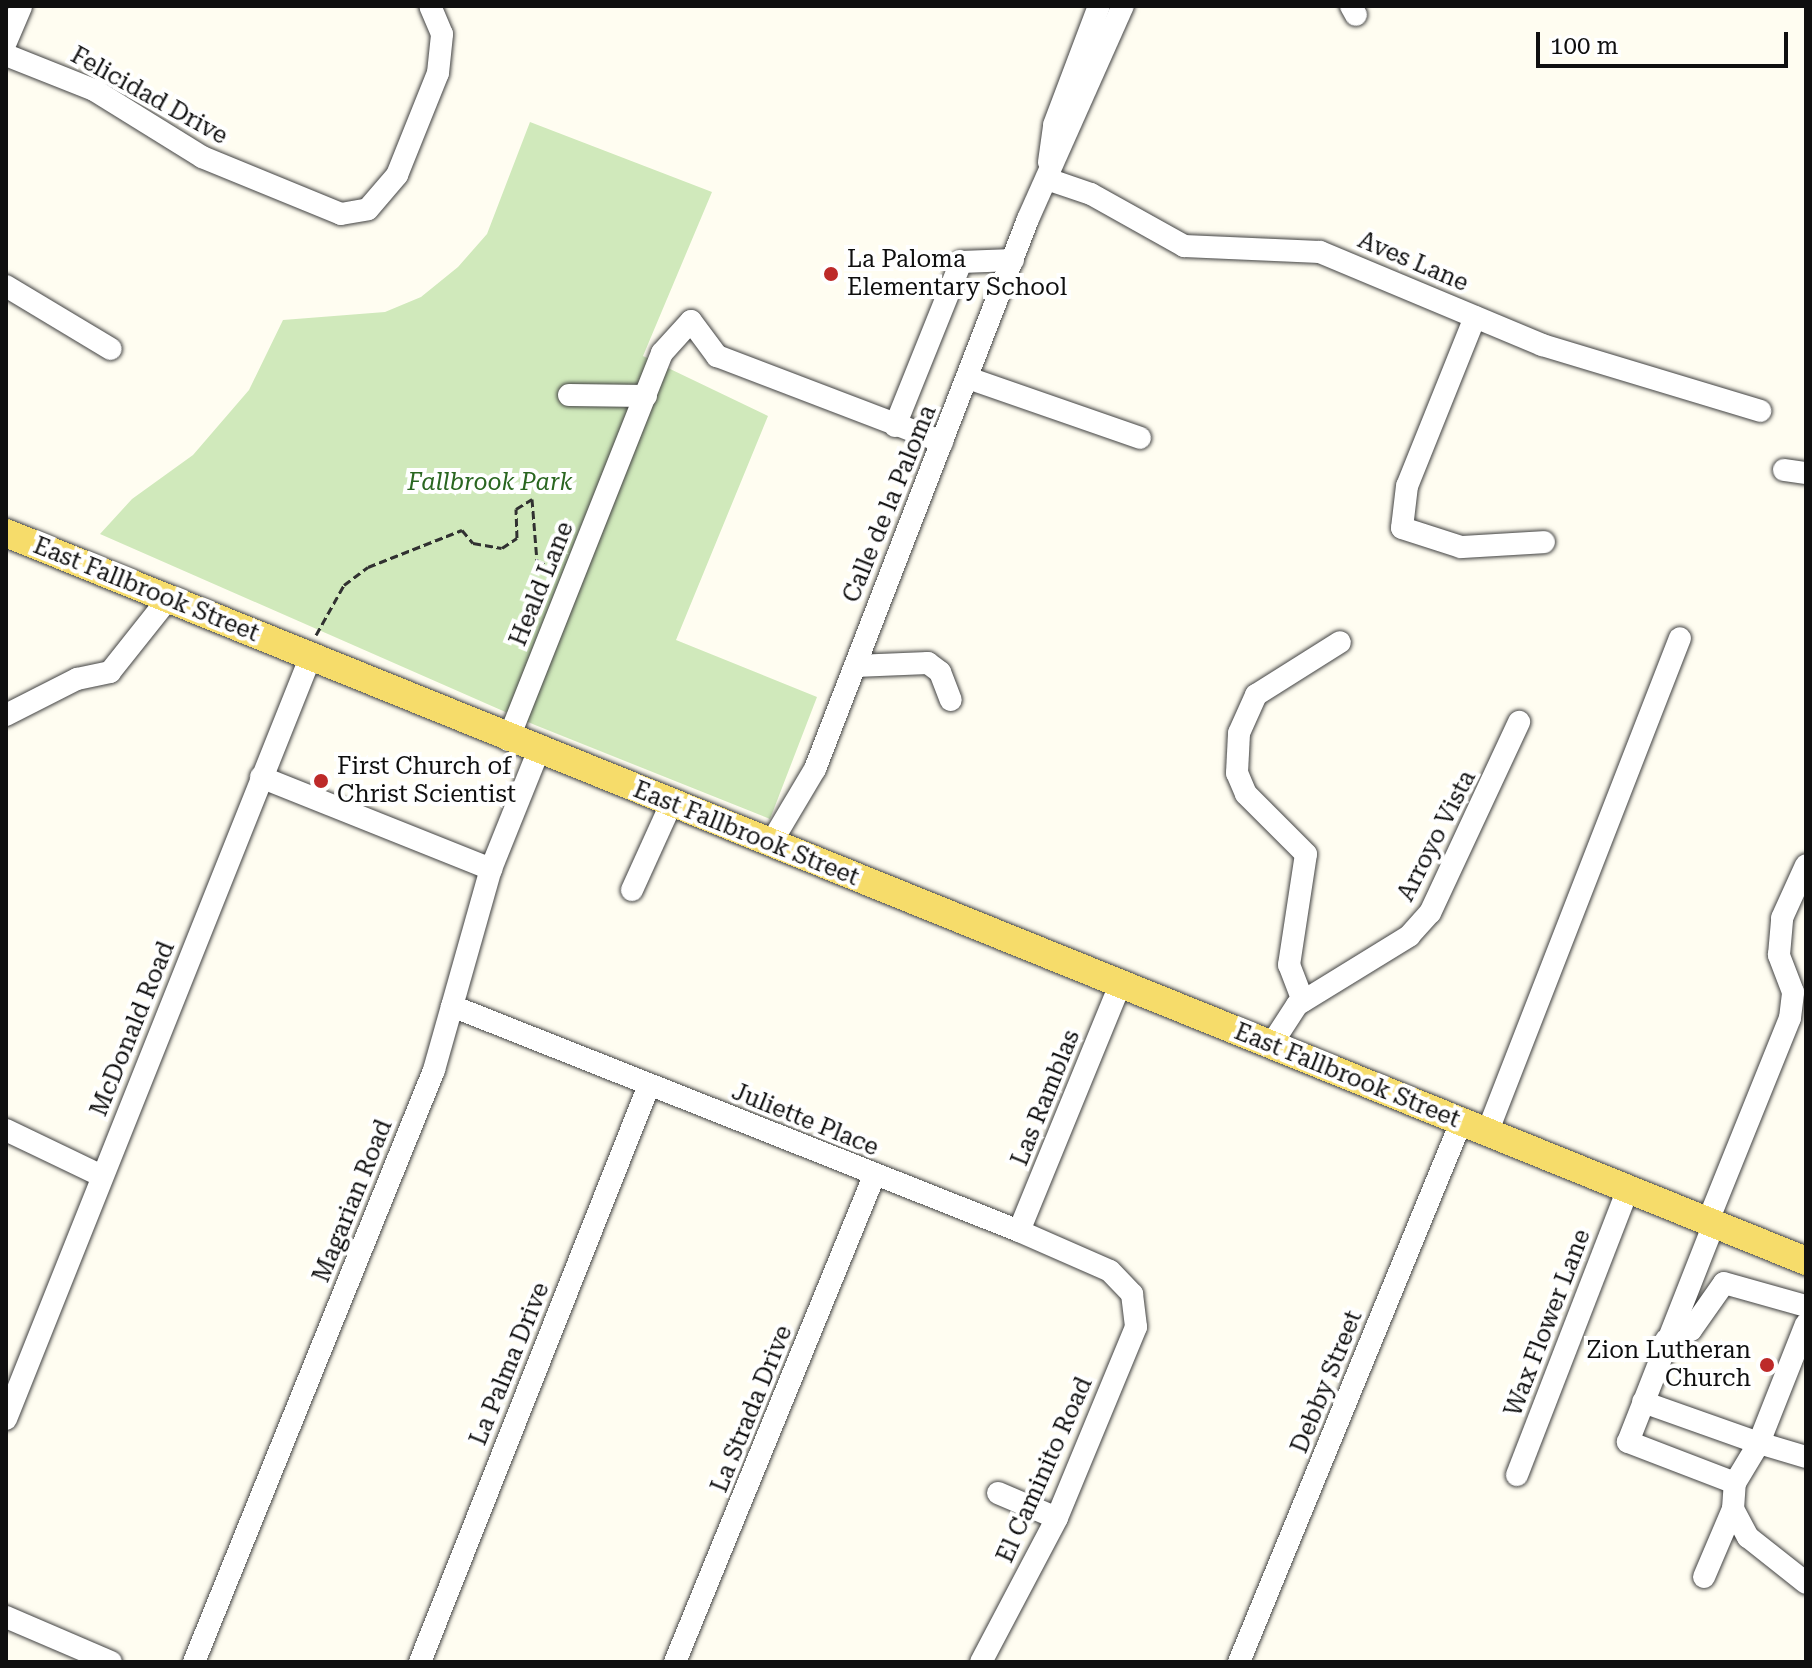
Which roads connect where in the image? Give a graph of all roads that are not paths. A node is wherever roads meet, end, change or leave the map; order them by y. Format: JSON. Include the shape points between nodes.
{"nodes":[{"id":1,"x":21,"y":6,"type":"edge"},
{"id":2,"x":430,"y":6,"type":"edge"},
{"id":3,"x":1099,"y":6,"type":"edge"},
{"id":4,"x":1123,"y":6,"type":"edge"},
{"id":5,"x":6,"y":42,"type":"edge"},
{"id":6,"x":6,"y":55,"type":"edge"},
{"id":7,"x":1047,"y":179,"type":"junction"},
{"id":8,"x":1013,"y":260,"type":"junction"},
{"id":9,"x":6,"y":286,"type":"edge"},
{"id":10,"x":1475,"y":317,"type":"junction"},
{"id":11,"x":111,"y":349,"type":"dead end"},
{"id":12,"x":968,"y":378,"type":"junction"},
{"id":13,"x":569,"y":395,"type":"dead end"},
{"id":14,"x":646,"y":396,"type":"junction"},
{"id":15,"x":1760,"y":411,"type":"dead end"},
{"id":16,"x":895,"y":426,"type":"junction"},
{"id":17,"x":1140,"y":438,"type":"dead end"},
{"id":18,"x":942,"y":442,"type":"junction"},
{"id":19,"x":6,"y":533,"type":"edge"},
{"id":20,"x":1544,"y":542,"type":"dead end"},
{"id":21,"x":168,"y":599,"type":"junction"},
{"id":22,"x":1680,"y":638,"type":"dead end"},
{"id":23,"x":1340,"y":642,"type":"dead end"},
{"id":24,"x":310,"y":658,"type":"junction"},
{"id":25,"x":855,"y":666,"type":"junction"},
{"id":26,"x":951,"y":700,"type":"dead end"},
{"id":27,"x":6,"y":715,"type":"edge"},
{"id":28,"x":1519,"y":722,"type":"dead end"},
{"id":29,"x":508,"y":740,"type":"junction"},
{"id":30,"x":538,"y":752,"type":"junction"},
{"id":31,"x":261,"y":777,"type":"junction"},
{"id":32,"x":671,"y":804,"type":"junction"},
{"id":33,"x":771,"y":843,"type":"junction"},
{"id":34,"x":1806,"y":865,"type":"edge"},
{"id":35,"x":491,"y":869,"type":"junction"},
{"id":36,"x":632,"y":890,"type":"dead end"},
{"id":37,"x":1120,"y":985,"type":"junction"},
{"id":38,"x":1303,"y":1001,"type":"junction"},
{"id":39,"x":452,"y":1006,"type":"junction"},
{"id":40,"x":1271,"y":1045,"type":"junction"},
{"id":41,"x":649,"y":1085,"type":"junction"},
{"id":42,"x":1461,"y":1122,"type":"junction"},
{"id":43,"x":1487,"y":1133,"type":"junction"},
{"id":44,"x":7,"y":1135,"type":"edge"},
{"id":45,"x":102,"y":1176,"type":"junction"},
{"id":46,"x":874,"y":1176,"type":"junction"},
{"id":47,"x":1628,"y":1189,"type":"junction"},
{"id":48,"x":1711,"y":1223,"type":"junction"},
{"id":49,"x":1019,"y":1231,"type":"junction"},
{"id":50,"x":1806,"y":1261,"type":"edge"},
{"id":51,"x":1132,"y":1294,"type":"joint"},
{"id":52,"x":1806,"y":1306,"type":"edge"},
{"id":53,"x":1806,"y":1324,"type":"edge"},
{"id":54,"x":1666,"y":1340,"type":"junction"},
{"id":55,"x":1643,"y":1402,"type":"junction"},
{"id":56,"x":6,"y":1419,"type":"edge"},
{"id":57,"x":1759,"y":1443,"type":"junction"},
{"id":58,"x":1804,"y":1450,"type":"edge"},
{"id":59,"x":1517,"y":1475,"type":"dead end"},
{"id":60,"x":1735,"y":1483,"type":"junction"},
{"id":61,"x":998,"y":1493,"type":"dead end"},
{"id":62,"x":1733,"y":1509,"type":"junction"},
{"id":63,"x":1057,"y":1518,"type":"junction"},
{"id":64,"x":1704,"y":1577,"type":"dead end"},
{"id":65,"x":1806,"y":1583,"type":"edge"},
{"id":66,"x":6,"y":1617,"type":"edge"},
{"id":67,"x":111,"y":1662,"type":"edge"},
{"id":68,"x":194,"y":1662,"type":"edge"},
{"id":69,"x":420,"y":1662,"type":"edge"},
{"id":70,"x":675,"y":1662,"type":"edge"},
{"id":71,"x":981,"y":1662,"type":"edge"},
{"id":72,"x":1239,"y":1662,"type":"edge"}],
"edges":[{"from":1,"to":5,"type":"street"},
{"from":2,"to":6,"type":"street","name":"Felicidad Drive","via":[[442,34],[438,73],[397,175],[368,209],[341,214],[202,157],[94,90]]},
{"from":3,"to":7,"type":"street","via":[[1054,125]]},
{"from":4,"to":7,"type":"street"},
{"from":7,"to":8,"type":"street","name":"Calle de la Paloma"},
{"from":7,"to":10,"type":"street","name":"Aves Lane","via":[[1091,194],[1184,246],[1320,252]]},
{"from":8,"to":12,"type":"street","name":"Calle de la Paloma"},
{"from":8,"to":16,"type":"street","via":[[961,262]]},
{"from":9,"to":11,"type":"street"},
{"from":10,"to":15,"type":"street","name":"Aves Lane","via":[[1542,345]]},
{"from":10,"to":20,"type":"street","via":[[1407,486],[1402,528],[1461,547]]},
{"from":12,"to":17,"type":"street"},
{"from":12,"to":18,"type":"street","name":"Calle de la Paloma"},
{"from":13,"to":14,"type":"street"},
{"from":14,"to":16,"type":"street","name":"Heald Lane","via":[[662,353],[691,321],[717,356]]},
{"from":14,"to":29,"type":"street","name":"Heald Lane"},
{"from":16,"to":18,"type":"street"},
{"from":18,"to":25,"type":"street","name":"Calle de la Paloma"},
{"from":19,"to":21,"type":"main road","name":"East Fallbrook Street"},
{"from":21,"to":24,"type":"main road","name":"East Fallbrook Street"},
{"from":21,"to":27,"type":"street","via":[[110,672],[77,679]]},
{"from":22,"to":43,"type":"street","name":"East Fallbrook Street"},
{"from":23,"to":38,"type":"street","via":[[1256,695],[1239,733],[1237,773],[1246,794],[1306,854],[1289,965]]},
{"from":24,"to":29,"type":"main road","name":"East Fallbrook Street"},
{"from":24,"to":31,"type":"street","name":"McDonald Road"},
{"from":25,"to":26,"type":"street","via":[[928,663],[940,672]]},
{"from":25,"to":33,"type":"street","name":"Calle de la Paloma","via":[[815,769]]},
{"from":28,"to":38,"type":"street","name":"Arroyo Vista","via":[[1430,913],[1409,936]]},
{"from":29,"to":30,"type":"main road","name":"East Fallbrook Street"},
{"from":30,"to":32,"type":"main road","name":"East Fallbrook Street"},
{"from":30,"to":35,"type":"street","name":"Magarian Road"},
{"from":31,"to":35,"type":"street"},
{"from":31,"to":45,"type":"street","name":"McDonald Road"},
{"from":32,"to":33,"type":"main road","name":"East Fallbrook Street"},
{"from":32,"to":36,"type":"street"},
{"from":33,"to":37,"type":"main road","name":"East Fallbrook Street"},
{"from":34,"to":48,"type":"street","via":[[1782,918],[1779,955],[1793,992],[1790,1018]]},
{"from":35,"to":39,"type":"street","name":"Magarian Road"},
{"from":37,"to":40,"type":"main road","name":"East Fallbrook Street"},
{"from":37,"to":49,"type":"street","name":"Las Ramblas"},
{"from":38,"to":40,"type":"street","name":"Arroyo Vista"},
{"from":39,"to":41,"type":"street","name":"Juliette Place"},
{"from":39,"to":68,"type":"street","name":"Magarian Road","via":[[434,1070]]},
{"from":40,"to":42,"type":"main road","name":"East Fallbrook Street"},
{"from":41,"to":46,"type":"street","name":"Juliette Place"},
{"from":41,"to":69,"type":"street","name":"La Palma Drive"},
{"from":42,"to":43,"type":"main road","name":"East Fallbrook Street"},
{"from":42,"to":72,"type":"street","name":"Debby Street"},
{"from":43,"to":47,"type":"main road","name":"East Fallbrook Street"},
{"from":44,"to":45,"type":"street"},
{"from":45,"to":56,"type":"street","name":"McDonald Road"},
{"from":46,"to":49,"type":"street","name":"Juliette Place"},
{"from":46,"to":70,"type":"street","name":"La Strada Drive"},
{"from":47,"to":48,"type":"main road","name":"East Fallbrook Street"},
{"from":47,"to":59,"type":"street","name":"Wax Flower Lane"},
{"from":48,"to":50,"type":"main road","name":"East Fallbrook Street"},
{"from":48,"to":54,"type":"street"},
{"from":49,"to":51,"type":"street","name":"Juliette Place","via":[[1110,1271]]},
{"from":51,"to":63,"type":"street","name":"El Caminito Road","via":[[1136,1327]]},
{"from":52,"to":54,"type":"street","via":[[1724,1283],[1691,1330]]},
{"from":53,"to":57,"type":"street"},
{"from":54,"to":55,"type":"street"},
{"from":55,"to":57,"type":"street"},
{"from":55,"to":60,"type":"street","via":[[1628,1442]]},
{"from":57,"to":58,"type":"street"},
{"from":57,"to":60,"type":"street"},
{"from":60,"to":62,"type":"street"},
{"from":61,"to":63,"type":"street"},
{"from":62,"to":64,"type":"street"},
{"from":62,"to":65,"type":"street","via":[[1748,1537]]},
{"from":63,"to":71,"type":"street","name":"El Caminito Road"},
{"from":66,"to":67,"type":"street"}]}
